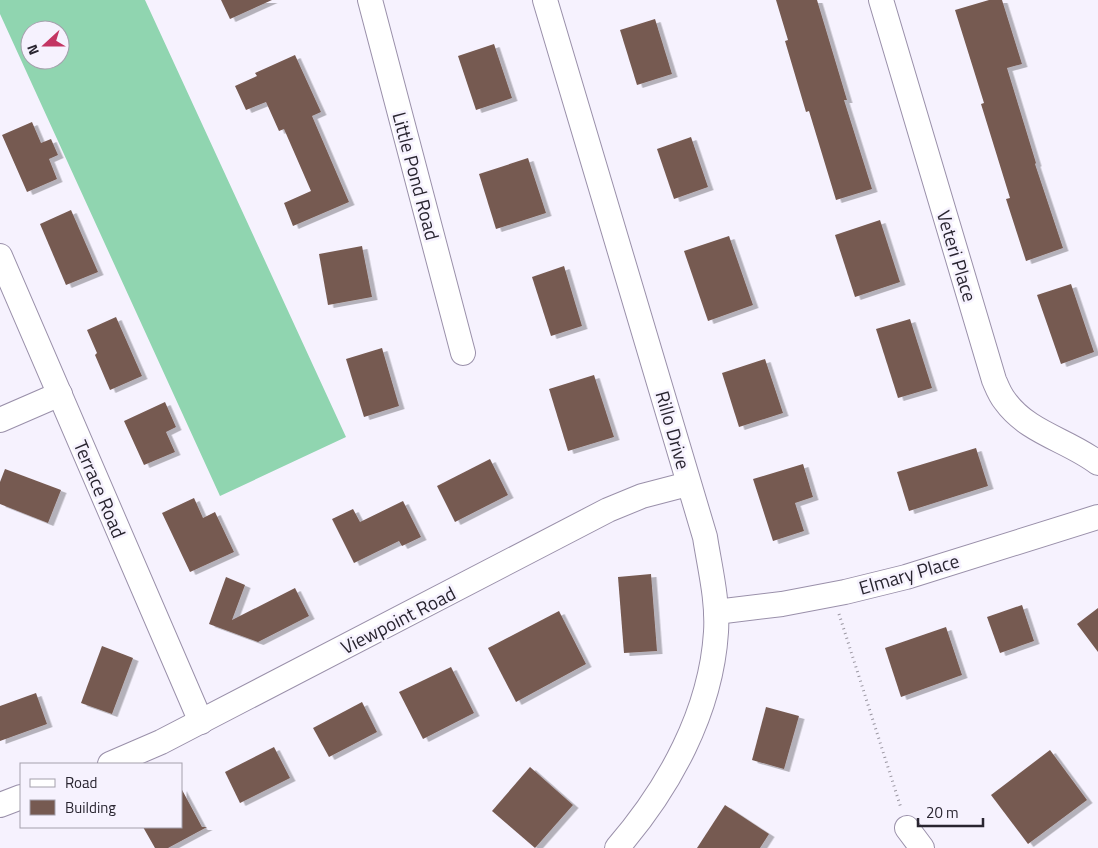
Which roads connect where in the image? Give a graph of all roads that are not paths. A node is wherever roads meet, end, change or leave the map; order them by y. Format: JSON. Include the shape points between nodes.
{"nodes":[{"id":1,"x":370,"y":0,"type":"edge"},
{"id":2,"x":545,"y":0,"type":"edge"},
{"id":3,"x":881,"y":0,"type":"edge"},
{"id":4,"x":0,"y":256,"type":"edge"},
{"id":5,"x":463,"y":353,"type":"dead end"},
{"id":6,"x":60,"y":394,"type":"junction"},
{"id":7,"x":0,"y":420,"type":"edge"},
{"id":8,"x":1098,"y":463,"type":"edge"},
{"id":9,"x":688,"y":484,"type":"junction"},
{"id":10,"x":1098,"y":517,"type":"edge"},
{"id":11,"x":716,"y":612,"type":"junction"},
{"id":12,"x":201,"y":722,"type":"junction"},
{"id":13,"x":112,"y":763,"type":"edge"},
{"id":14,"x":20,"y":797,"type":"edge"},
{"id":15,"x":0,"y":805,"type":"edge"},
{"id":16,"x":908,"y":828,"type":"road end"},
{"id":17,"x":617,"y":848,"type":"edge"},
{"id":18,"x":922,"y":848,"type":"edge"}],
"edges":[{"from":1,"to":5,"type":"street","name":"Little Pond Road"},
{"from":2,"to":9,"type":"street","name":"Rillo Drive"},
{"from":3,"to":8,"type":"street","name":"Veteri Place","via":[[994,380],[1018,417]]},
{"from":4,"to":6,"type":"street","name":"Terrace Road"},
{"from":6,"to":7,"type":"street"},
{"from":6,"to":12,"type":"street","name":"Terrace Road"},
{"from":9,"to":11,"type":"street","name":"Rillo Drive","via":[[704,537]]},
{"from":9,"to":12,"type":"street","name":"Viewpoint Road","via":[[642,496],[608,510]]},
{"from":10,"to":11,"type":"street","name":"Elmary Place","via":[[906,577],[832,595]]},
{"from":11,"to":17,"type":"street","name":"Rillo Drive","via":[[709,679],[694,724],[666,783]]},
{"from":12,"to":13,"type":"street","name":"Viewpoint Road"},
{"from":14,"to":15,"type":"street"},
{"from":16,"to":18,"type":"street"}]}
